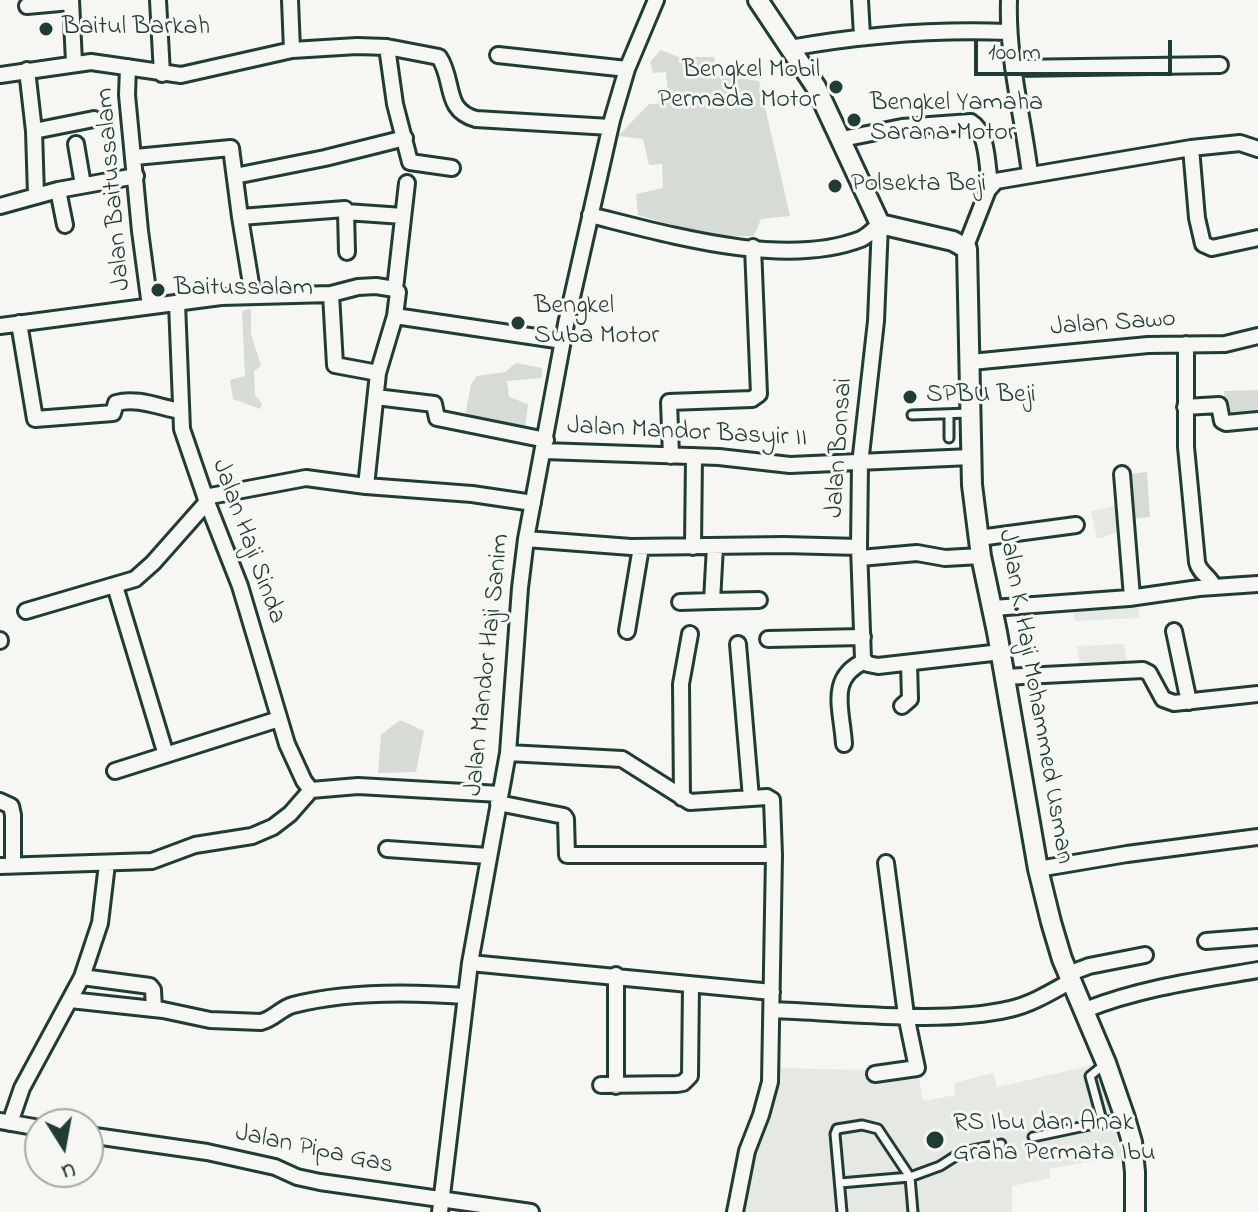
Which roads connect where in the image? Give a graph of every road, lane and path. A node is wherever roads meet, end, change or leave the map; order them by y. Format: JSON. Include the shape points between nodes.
{"nodes":[{"id":1,"x":158,"y":0,"type":"edge"},
{"id":2,"x":290,"y":0,"type":"edge"},
{"id":3,"x":656,"y":0,"type":"edge"},
{"id":4,"x":758,"y":0,"type":"edge"},
{"id":5,"x":860,"y":0,"type":"edge"},
{"id":6,"x":1009,"y":0,"type":"edge"},
{"id":7,"x":71,"y":1,"type":"edge"},
{"id":8,"x":27,"y":6,"type":"dead end"},
{"id":9,"x":1008,"y":32,"type":"junction"},
{"id":10,"x":862,"y":36,"type":"junction"},
{"id":11,"x":387,"y":47,"type":"junction"},
{"id":12,"x":790,"y":48,"type":"junction"},
{"id":13,"x":292,"y":50,"type":"junction"},
{"id":14,"x":498,"y":55,"type":"dead end"},
{"id":15,"x":74,"y":62,"type":"junction"},
{"id":16,"x":1220,"y":65,"type":"dead end"},
{"id":17,"x":128,"y":67,"type":"junction"},
{"id":18,"x":1013,"y":68,"type":"junction"},
{"id":19,"x":627,"y":69,"type":"junction"},
{"id":20,"x":27,"y":70,"type":"junction"},
{"id":21,"x":162,"y":74,"type":"junction"},
{"id":22,"x":0,"y":75,"type":"edge"},
{"id":23,"x":94,"y":119,"type":"dead end"},
{"id":24,"x":610,"y":127,"type":"junction"},
{"id":25,"x":34,"y":131,"type":"junction"},
{"id":26,"x":405,"y":138,"type":"junction"},
{"id":27,"x":842,"y":139,"type":"junction"},
{"id":28,"x":76,"y":144,"type":"dead end"},
{"id":29,"x":1191,"y":148,"type":"junction"},
{"id":30,"x":1258,"y":149,"type":"edge"},
{"id":31,"x":135,"y":157,"type":"junction"},
{"id":32,"x":452,"y":168,"type":"dead end"},
{"id":33,"x":1030,"y":174,"type":"junction"},
{"id":34,"x":136,"y":176,"type":"junction"},
{"id":35,"x":235,"y":176,"type":"junction"},
{"id":36,"x":407,"y":183,"type":"dead end"},
{"id":37,"x":83,"y":185,"type":"junction"},
{"id":38,"x":990,"y":185,"type":"junction"},
{"id":39,"x":58,"y":190,"type":"junction"},
{"id":40,"x":36,"y":195,"type":"junction"},
{"id":41,"x":0,"y":206,"type":"edge"},
{"id":42,"x":346,"y":212,"type":"junction"},
{"id":43,"x":590,"y":215,"type":"junction"},
{"id":44,"x":403,"y":216,"type":"junction"},
{"id":45,"x":240,"y":217,"type":"junction"},
{"id":46,"x":880,"y":224,"type":"junction"},
{"id":47,"x":65,"y":225,"type":"dead end"},
{"id":48,"x":1258,"y":238,"type":"edge"},
{"id":49,"x":966,"y":246,"type":"junction"},
{"id":50,"x":753,"y":247,"type":"junction"},
{"id":51,"x":347,"y":252,"type":"dead end"},
{"id":52,"x":395,"y":289,"type":"junction"},
{"id":53,"x":331,"y":294,"type":"junction"},
{"id":54,"x":253,"y":296,"type":"junction"},
{"id":55,"x":177,"y":303,"type":"junction"},
{"id":56,"x":150,"y":306,"type":"junction"},
{"id":57,"x":395,"y":316,"type":"junction"},
{"id":58,"x":19,"y":323,"type":"junction"},
{"id":59,"x":0,"y":326,"type":"edge"},
{"id":60,"x":1258,"y":336,"type":"edge"},
{"id":61,"x":563,"y":341,"type":"junction"},
{"id":62,"x":1186,"y":344,"type":"junction"},
{"id":63,"x":971,"y":362,"type":"junction"},
{"id":64,"x":378,"y":373,"type":"junction"},
{"id":65,"x":376,"y":397,"type":"junction"},
{"id":66,"x":1185,"y":407,"type":"junction"},
{"id":67,"x":180,"y":411,"type":"junction"},
{"id":68,"x":971,"y":413,"type":"junction"},
{"id":69,"x":949,"y":414,"type":"junction"},
{"id":70,"x":912,"y":415,"type":"dead end"},
{"id":71,"x":1258,"y":420,"type":"edge"},
{"id":72,"x":949,"y":438,"type":"dead end"},
{"id":73,"x":545,"y":445,"type":"junction"},
{"id":74,"x":671,"y":456,"type":"junction"},
{"id":75,"x":694,"y":456,"type":"junction"},
{"id":76,"x":971,"y":457,"type":"junction"},
{"id":77,"x":860,"y":464,"type":"junction"},
{"id":78,"x":1122,"y":474,"type":"dead end"},
{"id":79,"x":366,"y":486,"type":"junction"},
{"id":80,"x":206,"y":500,"type":"junction"},
{"id":81,"x":533,"y":503,"type":"junction"},
{"id":82,"x":1076,"y":525,"type":"dead end"},
{"id":83,"x":526,"y":539,"type":"junction"},
{"id":84,"x":715,"y":546,"type":"junction"},
{"id":85,"x":641,"y":547,"type":"junction"},
{"id":86,"x":693,"y":547,"type":"junction"},
{"id":87,"x":980,"y":547,"type":"junction"},
{"id":88,"x":860,"y":553,"type":"junction"},
{"id":89,"x":1258,"y":584,"type":"edge"},
{"id":90,"x":115,"y":586,"type":"junction"},
{"id":91,"x":1214,"y":587,"type":"junction"},
{"id":92,"x":1132,"y":597,"type":"junction"},
{"id":93,"x":759,"y":600,"type":"dead end"},
{"id":94,"x":712,"y":601,"type":"junction"},
{"id":95,"x":680,"y":602,"type":"dead end"},
{"id":96,"x":993,"y":608,"type":"junction"},
{"id":97,"x":26,"y":611,"type":"dead end"},
{"id":98,"x":627,"y":631,"type":"dead end"},
{"id":99,"x":1174,"y":631,"type":"dead end"},
{"id":100,"x":690,"y":634,"type":"dead end"},
{"id":101,"x":863,"y":637,"type":"junction"},
{"id":102,"x":768,"y":639,"type":"dead end"},
{"id":103,"x":738,"y":644,"type":"dead end"},
{"id":104,"x":1001,"y":652,"type":"junction"},
{"id":105,"x":871,"y":663,"type":"junction"},
{"id":106,"x":909,"y":663,"type":"junction"},
{"id":107,"x":1004,"y":677,"type":"junction"},
{"id":108,"x":1258,"y":694,"type":"edge"},
{"id":109,"x":1189,"y":702,"type":"junction"},
{"id":110,"x":902,"y":706,"type":"dead end"},
{"id":111,"x":279,"y":719,"type":"junction"},
{"id":112,"x":844,"y":744,"type":"dead end"},
{"id":113,"x":508,"y":753,"type":"junction"},
{"id":114,"x":166,"y":755,"type":"junction"},
{"id":115,"x":115,"y":771,"type":"dead end"},
{"id":116,"x":311,"y":790,"type":"junction"},
{"id":117,"x":499,"y":798,"type":"junction"},
{"id":118,"x":682,"y":798,"type":"junction"},
{"id":119,"x":751,"y":798,"type":"junction"},
{"id":120,"x":0,"y":801,"type":"edge"},
{"id":121,"x":1258,"y":837,"type":"edge"},
{"id":122,"x":387,"y":849,"type":"dead end"},
{"id":123,"x":774,"y":855,"type":"junction"},
{"id":124,"x":488,"y":856,"type":"junction"},
{"id":125,"x":886,"y":863,"type":"dead end"},
{"id":126,"x":107,"y":864,"type":"junction"},
{"id":127,"x":6,"y":866,"type":"edge"},
{"id":128,"x":1038,"y":869,"type":"junction"},
{"id":129,"x":1258,"y":937,"type":"edge"},
{"id":130,"x":1206,"y":941,"type":"dead end"},
{"id":131,"x":1145,"y":955,"type":"dead end"},
{"id":132,"x":470,"y":963,"type":"junction"},
{"id":133,"x":1258,"y":970,"type":"edge"},
{"id":134,"x":616,"y":975,"type":"junction"},
{"id":135,"x":82,"y":977,"type":"junction"},
{"id":136,"x":1069,"y":977,"type":"junction"},
{"id":137,"x":691,"y":985,"type":"junction"},
{"id":138,"x":772,"y":992,"type":"junction"},
{"id":139,"x":465,"y":996,"type":"junction"},
{"id":140,"x":70,"y":1000,"type":"junction"},
{"id":141,"x":154,"y":1009,"type":"junction"},
{"id":142,"x":772,"y":1010,"type":"junction"},
{"id":143,"x":1085,"y":1010,"type":"junction"},
{"id":144,"x":906,"y":1015,"type":"junction"},
{"id":145,"x":1106,"y":1063,"type":"junction"},
{"id":146,"x":875,"y":1074,"type":"dead end"},
{"id":147,"x":1125,"y":1118,"type":"junction"},
{"id":148,"x":5,"y":1122,"type":"edge"},
{"id":149,"x":1103,"y":1124,"type":"junction"},
{"id":150,"x":104,"y":1137,"type":"edge"},
{"id":151,"x":1033,"y":1137,"type":"dead end"},
{"id":152,"x":1001,"y":1144,"type":"dead end"},
{"id":153,"x":910,"y":1177,"type":"junction"},
{"id":154,"x":840,"y":1183,"type":"junction"},
{"id":155,"x":440,"y":1206,"type":"edge"},
{"id":156,"x":531,"y":1212,"type":"edge"},
{"id":157,"x":735,"y":1212,"type":"edge"},
{"id":158,"x":842,"y":1212,"type":"edge"},
{"id":159,"x":913,"y":1212,"type":"edge"},
{"id":160,"x":1135,"y":1212,"type":"edge"}],
"edges":[{"from":1,"to":21,"type":"street"},
{"from":2,"to":13,"type":"street"},
{"from":3,"to":19,"type":"street","name":"Jalan Mandor Haji Sanim"},
{"from":4,"to":12,"type":"street"},
{"from":5,"to":10,"type":"street"},
{"from":6,"to":9,"type":"street"},
{"from":7,"to":8,"type":"street"},
{"from":7,"to":15,"type":"street"},
{"from":9,"to":10,"type":"street"},
{"from":9,"to":18,"type":"street"},
{"from":10,"to":12,"type":"street"},
{"from":11,"to":13,"type":"street"},
{"from":11,"to":24,"type":"street","via":[[439,57],[455,106],[466,116]]},
{"from":11,"to":26,"type":"street"},
{"from":12,"to":27,"type":"street"},
{"from":13,"to":21,"type":"street","via":[[189,74]]},
{"from":14,"to":19,"type":"street"},
{"from":15,"to":17,"type":"street"},
{"from":15,"to":20,"type":"street"},
{"from":16,"to":18,"type":"street"},
{"from":17,"to":21,"type":"street"},
{"from":17,"to":31,"type":"street","name":"Jalan Baitussalam"},
{"from":18,"to":33,"type":"street"},
{"from":19,"to":24,"type":"street","name":"Jalan Mandor Haji Sanim"},
{"from":20,"to":22,"type":"street"},
{"from":20,"to":25,"type":"street"},
{"from":23,"to":25,"type":"street"},
{"from":24,"to":43,"type":"street","name":"Jalan Mandor Haji Sanim"},
{"from":25,"to":40,"type":"street"},
{"from":26,"to":32,"type":"street","via":[[410,162]]},
{"from":26,"to":35,"type":"street"},
{"from":27,"to":38,"type":"street","via":[[902,127],[971,122],[982,135]]},
{"from":27,"to":46,"type":"street"},
{"from":28,"to":37,"type":"street"},
{"from":29,"to":30,"type":"street","via":[[1240,143]]},
{"from":29,"to":33,"type":"street"},
{"from":29,"to":48,"type":"street","via":[[1203,244],[1212,248]]},
{"from":31,"to":34,"type":"street","name":"Jalan Baitussalam"},
{"from":31,"to":35,"type":"street","via":[[231,148]]},
{"from":33,"to":38,"type":"street"},
{"from":34,"to":37,"type":"street"},
{"from":34,"to":56,"type":"street","name":"Jalan Baitussalam"},
{"from":35,"to":45,"type":"street"},
{"from":36,"to":44,"type":"street"},
{"from":37,"to":39,"type":"street"},
{"from":38,"to":49,"type":"street"},
{"from":39,"to":40,"type":"street"},
{"from":39,"to":47,"type":"street"},
{"from":40,"to":41,"type":"street"},
{"from":42,"to":44,"type":"street"},
{"from":42,"to":45,"type":"street"},
{"from":42,"to":51,"type":"street"},
{"from":43,"to":50,"type":"street","via":[[697,242]]},
{"from":43,"to":61,"type":"street","name":"Jalan Mandor Haji Sanim"},
{"from":44,"to":52,"type":"street"},
{"from":45,"to":54,"type":"street"},
{"from":46,"to":49,"type":"street"},
{"from":46,"to":50,"type":"street","via":[[861,239],[840,244]]},
{"from":46,"to":77,"type":"street","name":"Jalan Bonsai","via":[[876,321]]},
{"from":49,"to":63,"type":"street","name":"Jalan K. Haji Mohammed Usman"},
{"from":50,"to":74,"type":"street","via":[[759,394],[752,399],[669,402]]},
{"from":52,"to":53,"type":"street","via":[[358,287]]},
{"from":52,"to":57,"type":"street"},
{"from":53,"to":54,"type":"street"},
{"from":53,"to":64,"type":"street","via":[[335,365]]},
{"from":54,"to":55,"type":"street"},
{"from":55,"to":56,"type":"street"},
{"from":55,"to":67,"type":"street","name":"Jalan Haji Sinda"},
{"from":56,"to":58,"type":"street"},
{"from":57,"to":61,"type":"street"},
{"from":57,"to":64,"type":"street"},
{"from":58,"to":59,"type":"street"},
{"from":58,"to":67,"type":"street","via":[[35,419],[113,413],[116,403],[125,400]]},
{"from":60,"to":62,"type":"street","name":"Jalan Sawo","via":[[1236,343]]},
{"from":61,"to":73,"type":"street","name":"Jalan Mandor Haji Sanim"},
{"from":62,"to":63,"type":"street","name":"Jalan Sawo"},
{"from":62,"to":66,"type":"street"},
{"from":63,"to":68,"type":"street","name":"Jalan K. Haji Mohammed Usman"},
{"from":64,"to":65,"type":"street"},
{"from":65,"to":73,"type":"street","name":"Jalan Mandor Basyir II","via":[[434,404],[437,418]]},
{"from":65,"to":79,"type":"street"},
{"from":66,"to":71,"type":"street","via":[[1219,405],[1226,423]]},
{"from":66,"to":91,"type":"street","via":[[1197,562]]},
{"from":67,"to":80,"type":"street","name":"Jalan Haji Sinda"},
{"from":68,"to":69,"type":"lane"},
{"from":68,"to":76,"type":"street","name":"Jalan K. Haji Mohammed Usman"},
{"from":69,"to":70,"type":"lane"},
{"from":69,"to":72,"type":"lane"},
{"from":73,"to":74,"type":"street","name":"Jalan Mandor Basyir II"},
{"from":73,"to":81,"type":"street","name":"Jalan Mandor Haji Sanim"},
{"from":74,"to":75,"type":"street","name":"Jalan Mandor Basyir II"},
{"from":75,"to":77,"type":"street","name":"Jalan Mandor Basyir II","via":[[790,465]]},
{"from":75,"to":86,"type":"street"},
{"from":76,"to":77,"type":"street","name":"Jalan Mandor Basyir II"},
{"from":76,"to":87,"type":"street","name":"Jalan K. Haji Mohammed Usman"},
{"from":77,"to":88,"type":"street","name":"Jalan Bonsai"},
{"from":78,"to":92,"type":"street"},
{"from":79,"to":80,"type":"street","via":[[306,478]]},
{"from":79,"to":81,"type":"street"},
{"from":80,"to":90,"type":"street","via":[[140,576]]},
{"from":80,"to":111,"type":"street","name":"Jalan Haji Sinda","via":[[240,586]]},
{"from":81,"to":83,"type":"street","name":"Jalan Mandor Haji Sanim"},
{"from":82,"to":87,"type":"street"},
{"from":83,"to":85,"type":"street"},
{"from":83,"to":113,"type":"street","name":"Jalan Mandor Haji Sanim"},
{"from":84,"to":86,"type":"street"},
{"from":84,"to":88,"type":"street"},
{"from":84,"to":94,"type":"street"},
{"from":85,"to":86,"type":"street"},
{"from":85,"to":98,"type":"street"},
{"from":87,"to":88,"type":"street","via":[[945,558]]},
{"from":87,"to":96,"type":"street","name":"Jalan K. Haji Mohammed Usman"},
{"from":88,"to":101,"type":"street","name":"Jalan Bonsai"},
{"from":89,"to":91,"type":"street"},
{"from":90,"to":97,"type":"street"},
{"from":90,"to":114,"type":"street"},
{"from":91,"to":92,"type":"street"},
{"from":92,"to":96,"type":"street"},
{"from":93,"to":94,"type":"street"},
{"from":94,"to":95,"type":"street"},
{"from":96,"to":104,"type":"street","name":"Jalan K. Haji Mohammed Usman"},
{"from":99,"to":109,"type":"street"},
{"from":100,"to":118,"type":"street","via":[[681,684]]},
{"from":101,"to":102,"type":"street"},
{"from":101,"to":105,"type":"street","name":"Jalan Bonsai"},
{"from":103,"to":119,"type":"street"},
{"from":104,"to":106,"type":"street"},
{"from":104,"to":107,"type":"street","name":"Jalan K. Haji Mohammed Usman"},
{"from":105,"to":106,"type":"street"},
{"from":105,"to":112,"type":"street","via":[[845,673],[840,684]]},
{"from":106,"to":110,"type":"street","via":[[910,699]]},
{"from":107,"to":109,"type":"street","via":[[1146,670],[1163,699]]},
{"from":107,"to":128,"type":"street","name":"Jalan K. Haji Mohammed Usman"},
{"from":108,"to":109,"type":"street"},
{"from":111,"to":114,"type":"street"},
{"from":111,"to":116,"type":"street","name":"Jalan Haji Sinda"},
{"from":113,"to":117,"type":"street","name":"Jalan Mandor Haji Sanim"},
{"from":113,"to":118,"type":"street","via":[[622,759]]},
{"from":114,"to":115,"type":"street"},
{"from":116,"to":117,"type":"street","via":[[358,786]]},
{"from":116,"to":126,"type":"street","via":[[290,814],[252,836],[208,842],[152,861]]},
{"from":117,"to":123,"type":"street","via":[[564,816],[567,855]]},
{"from":117,"to":124,"type":"street","name":"Jalan Mandor Haji Sanim"},
{"from":118,"to":119,"type":"street","via":[[702,804]]},
{"from":119,"to":123,"type":"street","via":[[772,800]]},
{"from":120,"to":127,"type":"street","via":[[11,806],[13,815]]},
{"from":121,"to":128,"type":"street"},
{"from":122,"to":124,"type":"street"},
{"from":123,"to":138,"type":"street"},
{"from":124,"to":132,"type":"street","name":"Jalan Mandor Haji Sanim"},
{"from":125,"to":144,"type":"street"},
{"from":126,"to":127,"type":"street"},
{"from":126,"to":135,"type":"street","via":[[100,923]]},
{"from":128,"to":136,"type":"street","name":"Jalan K. Haji Mohammed Usman"},
{"from":129,"to":130,"type":"street"},
{"from":131,"to":136,"type":"street","via":[[1089,966]]},
{"from":132,"to":134,"type":"street"},
{"from":132,"to":139,"type":"street","name":"Jalan Mandor Haji Sanim"},
{"from":133,"to":143,"type":"street","via":[[1137,993]]},
{"from":134,"to":137,"type":"street"},
{"from":134,"to":137,"type":"street","via":[[609,1086],[687,1080]]},
{"from":135,"to":140,"type":"street"},
{"from":135,"to":141,"type":"street","via":[[150,986]]},
{"from":136,"to":143,"type":"street","name":"Jalan K. Haji Mohammed Usman"},
{"from":136,"to":144,"type":"street","via":[[1039,999],[1011,1009]]},
{"from":137,"to":138,"type":"street"},
{"from":138,"to":142,"type":"street"},
{"from":139,"to":141,"type":"street","via":[[403,992],[318,1001],[291,1005],[261,1022],[210,1020]]},
{"from":139,"to":155,"type":"street","name":"Jalan Mandor Haji Sanim"},
{"from":140,"to":141,"type":"street"},
{"from":140,"to":148,"type":"street"},
{"from":142,"to":144,"type":"street"},
{"from":142,"to":157,"type":"street","via":[[770,1082],[747,1151]]},
{"from":143,"to":145,"type":"street","name":"Jalan K. Haji Mohammed Usman"},
{"from":144,"to":146,"type":"street","via":[[917,1068]]},
{"from":145,"to":147,"type":"street","name":"Jalan K. Haji Mohammed Usman"},
{"from":145,"to":149,"type":"lane","via":[[1090,1076]]},
{"from":147,"to":149,"type":"lane"},
{"from":147,"to":160,"type":"street","name":"Jalan K. Haji Mohammed Usman","via":[[1132,1142]]},
{"from":149,"to":151,"type":"lane"},
{"from":150,"to":155,"type":"street","name":"Jalan Pipa Gas","via":[[207,1152],[297,1177]]},
{"from":152,"to":153,"type":"lane","via":[[962,1152]]},
{"from":153,"to":154,"type":"lane"},
{"from":153,"to":154,"type":"lane","via":[[883,1134],[862,1125],[835,1131]]},
{"from":153,"to":159,"type":"lane"},
{"from":154,"to":158,"type":"lane"},
{"from":155,"to":156,"type":"street","name":"Jalan Pipa Gas"}]}
